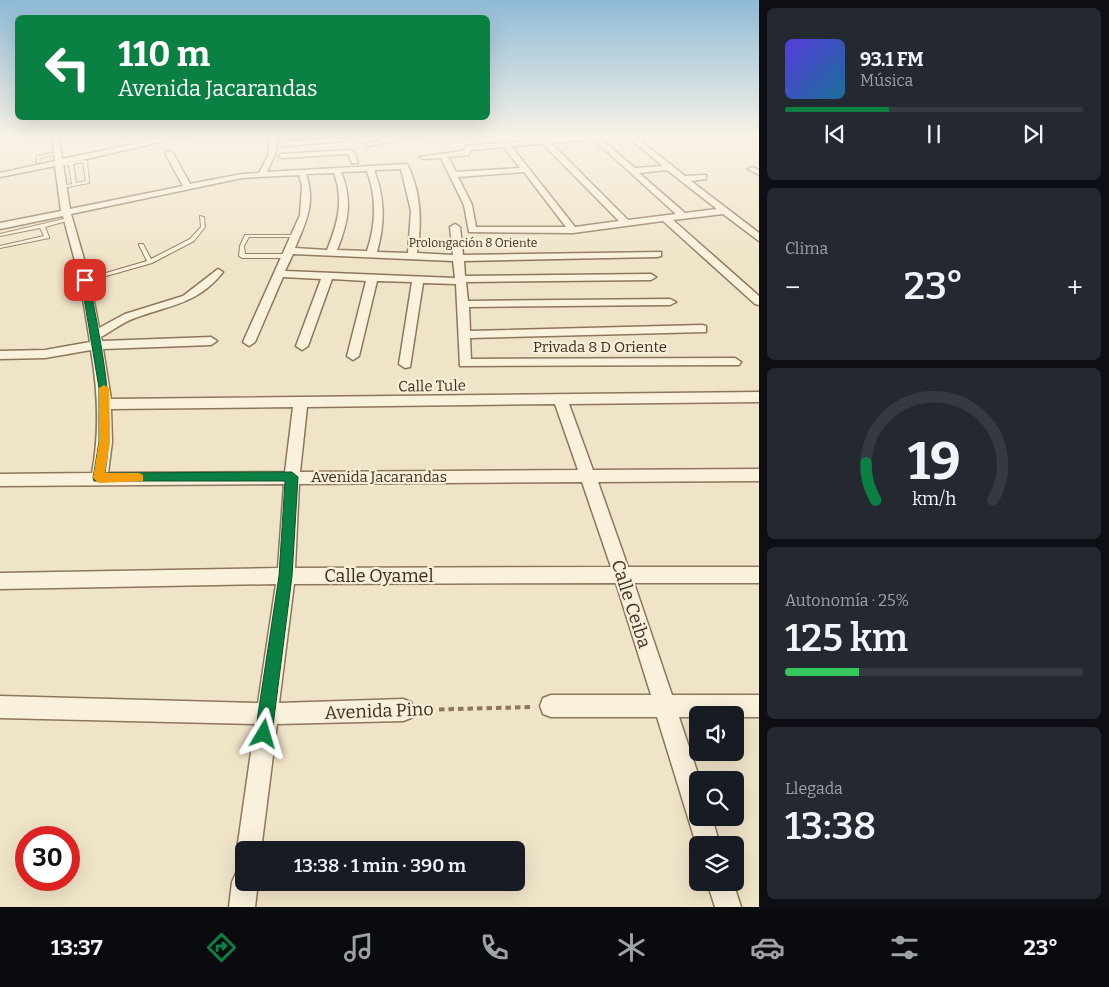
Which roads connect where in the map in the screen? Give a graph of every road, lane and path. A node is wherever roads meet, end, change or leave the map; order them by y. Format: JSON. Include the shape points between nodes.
{"nodes":[{"id":1,"x":62,"y":177,"type":"edge"},
{"id":2,"x":73,"y":177,"type":"edge"},
{"id":3,"x":87,"y":177,"type":"edge"},
{"id":4,"x":182,"y":177,"type":"edge"},
{"id":5,"x":235,"y":177,"type":"edge"},
{"id":6,"x":303,"y":177,"type":"edge"},
{"id":7,"x":340,"y":177,"type":"edge"},
{"id":8,"x":373,"y":177,"type":"edge"},
{"id":9,"x":407,"y":177,"type":"edge"},
{"id":10,"x":453,"y":177,"type":"edge"},
{"id":11,"x":531,"y":177,"type":"edge"},
{"id":12,"x":581,"y":177,"type":"edge"},
{"id":13,"x":639,"y":177,"type":"edge"},
{"id":14,"x":699,"y":177,"type":"edge"},
{"id":15,"x":681,"y":179,"type":"joint"},
{"id":16,"x":74,"y":185,"type":"junction"},
{"id":17,"x":187,"y":186,"type":"junction"},
{"id":18,"x":63,"y":187,"type":"junction"},
{"id":19,"x":723,"y":211,"type":"junction"},
{"id":20,"x":67,"y":215,"type":"junction"},
{"id":21,"x":202,"y":217,"type":"dead end"},
{"id":22,"x":684,"y":217,"type":"junction"},
{"id":23,"x":667,"y":220,"type":"junction"},
{"id":24,"x":627,"y":224,"type":"junction"},
{"id":25,"x":0,"y":226,"type":"edge"},
{"id":26,"x":42,"y":226,"type":"junction"},
{"id":27,"x":456,"y":227,"type":"dead end"},
{"id":28,"x":573,"y":230,"type":"junction"},
{"id":29,"x":0,"y":235,"type":"edge"},
{"id":30,"x":296,"y":236,"type":"junction"},
{"id":31,"x":759,"y":238,"type":"edge"},
{"id":32,"x":141,"y":245,"type":"dead end"},
{"id":33,"x":0,"y":247,"type":"edge"},
{"id":34,"x":331,"y":252,"type":"junction"},
{"id":35,"x":288,"y":254,"type":"junction"},
{"id":36,"x":371,"y":254,"type":"junction"},
{"id":37,"x":657,"y":254,"type":"dead end"},
{"id":38,"x":412,"y":256,"type":"junction"},
{"id":39,"x":457,"y":258,"type":"junction"},
{"id":40,"x":150,"y":262,"type":"junction"},
{"id":41,"x":218,"y":272,"type":"dead end"},
{"id":42,"x":279,"y":274,"type":"junction"},
{"id":43,"x":327,"y":277,"type":"junction"},
{"id":44,"x":651,"y":277,"type":"dead end"},
{"id":45,"x":372,"y":279,"type":"junction"},
{"id":46,"x":85,"y":280,"type":"junction"},
{"id":47,"x":418,"y":280,"type":"junction"},
{"id":48,"x":460,"y":280,"type":"junction"},
{"id":49,"x":670,"y":302,"type":"dead end"},
{"id":50,"x":759,"y":302,"type":"edge"},
{"id":51,"x":463,"y":304,"type":"junction"},
{"id":52,"x":702,"y":329,"type":"dead end"},
{"id":53,"x":464,"y":335,"type":"junction"},
{"id":54,"x":95,"y":341,"type":"junction"},
{"id":55,"x":211,"y":341,"type":"dead end"},
{"id":56,"x":249,"y":342,"type":"dead end"},
{"id":57,"x":302,"y":346,"type":"dead end"},
{"id":58,"x":0,"y":355,"type":"edge"},
{"id":59,"x":353,"y":356,"type":"dead end"},
{"id":60,"x":735,"y":362,"type":"dead end"},
{"id":61,"x":405,"y":364,"type":"dead end"},
{"id":62,"x":759,"y":397,"type":"edge"},
{"id":63,"x":561,"y":400,"type":"junction"},
{"id":64,"x":300,"y":403,"type":"junction"},
{"id":65,"x":105,"y":404,"type":"junction"},
{"id":66,"x":759,"y":475,"type":"edge"},
{"id":67,"x":587,"y":476,"type":"junction"},
{"id":68,"x":292,"y":477,"type":"junction"},
{"id":69,"x":99,"y":478,"type":"junction"},
{"id":70,"x":0,"y":480,"type":"edge"},
{"id":71,"x":759,"y":575,"type":"edge"},
{"id":72,"x":286,"y":576,"type":"junction"},
{"id":73,"x":623,"y":577,"type":"junction"},
{"id":74,"x":0,"y":581,"type":"edge"},
{"id":75,"x":551,"y":706,"type":"joint"},
{"id":76,"x":759,"y":706,"type":"edge"},
{"id":77,"x":0,"y":707,"type":"edge"},
{"id":78,"x":665,"y":707,"type":"junction"},
{"id":79,"x":403,"y":710,"type":"joint"},
{"id":80,"x":266,"y":714,"type":"junction"},
{"id":81,"x":689,"y":782,"type":"edge"},
{"id":82,"x":250,"y":841,"type":"edge"},
{"id":83,"x":244,"y":891,"type":"edge"},
{"id":84,"x":723,"y":891,"type":"edge"},
{"id":85,"x":242,"y":907,"type":"edge"},
{"id":86,"x":728,"y":907,"type":"edge"}],
"edges":[{"from":1,"to":18,"type":"street"},
{"from":2,"to":16,"type":"lane"},
{"from":3,"to":16,"type":"lane","via":[[88,182]]},
{"from":4,"to":17,"type":"street"},
{"from":5,"to":17,"type":"street"},
{"from":6,"to":30,"type":"street","via":[[305,215]]},
{"from":7,"to":34,"type":"street","via":[[345,206],[344,223]]},
{"from":8,"to":36,"type":"street","via":[[380,214]]},
{"from":9,"to":38,"type":"street","via":[[416,208]]},
{"from":10,"to":28,"type":"street","via":[[468,205],[472,230]]},
{"from":11,"to":28,"type":"street"},
{"from":12,"to":24,"type":"street"},
{"from":13,"to":22,"type":"street"},
{"from":14,"to":15,"type":"street"},
{"from":15,"to":19,"type":"street"},
{"from":16,"to":18,"type":"lane"},
{"from":17,"to":20,"type":"street"},
{"from":18,"to":20,"type":"street"},
{"from":19,"to":22,"type":"street"},
{"from":19,"to":31,"type":"street"},
{"from":20,"to":25,"type":"street"},
{"from":20,"to":26,"type":"lane"},
{"from":20,"to":46,"type":"street"},
{"from":21,"to":40,"type":"lane","via":[[203,227],[192,240]]},
{"from":22,"to":23,"type":"street"},
{"from":23,"to":24,"type":"street"},
{"from":23,"to":50,"type":"street"},
{"from":24,"to":28,"type":"street"},
{"from":26,"to":29,"type":"lane"},
{"from":26,"to":33,"type":"lane","via":[[47,237]]},
{"from":27,"to":39,"type":"street"},
{"from":30,"to":35,"type":"street"},
{"from":30,"to":35,"type":"lane","via":[[248,236],[242,246],[242,256]]},
{"from":32,"to":40,"type":"lane"},
{"from":34,"to":35,"type":"street","name":"Prolongación 8 Oriente"},
{"from":34,"to":36,"type":"street","name":"Prolongación 8 Oriente"},
{"from":35,"to":42,"type":"street"},
{"from":36,"to":38,"type":"street","name":"Prolongación 8 Oriente"},
{"from":37,"to":39,"type":"street","name":"Prolongación 8 Oriente"},
{"from":38,"to":39,"type":"street","name":"Prolongación 8 Oriente"},
{"from":39,"to":48,"type":"street"},
{"from":40,"to":46,"type":"lane"},
{"from":41,"to":54,"type":"street","via":[[190,298],[127,317]]},
{"from":42,"to":43,"type":"street"},
{"from":42,"to":56,"type":"street"},
{"from":43,"to":45,"type":"street"},
{"from":43,"to":57,"type":"street"},
{"from":44,"to":48,"type":"street"},
{"from":45,"to":47,"type":"street"},
{"from":45,"to":59,"type":"street"},
{"from":46,"to":54,"type":"street"},
{"from":47,"to":48,"type":"street"},
{"from":47,"to":61,"type":"street"},
{"from":48,"to":51,"type":"street"},
{"from":49,"to":51,"type":"street"},
{"from":51,"to":53,"type":"street"},
{"from":52,"to":53,"type":"street"},
{"from":53,"to":60,"type":"street","name":"Privada 8 D Oriente","via":[[465,363]]},
{"from":54,"to":55,"type":"street"},
{"from":54,"to":58,"type":"street","via":[[45,354]]},
{"from":54,"to":65,"type":"street"},
{"from":62,"to":63,"type":"street","name":"Calle Tule"},
{"from":63,"to":64,"type":"street","name":"Calle Tule"},
{"from":63,"to":67,"type":"street","name":"Calle Ceiba"},
{"from":64,"to":65,"type":"street","name":"Calle Tule"},
{"from":64,"to":68,"type":"street"},
{"from":65,"to":69,"type":"street","via":[[105,442]]},
{"from":66,"to":67,"type":"street","name":"Avenida Jacarandas"},
{"from":67,"to":68,"type":"street","name":"Avenida Jacarandas"},
{"from":67,"to":73,"type":"street","name":"Calle Ceiba"},
{"from":68,"to":69,"type":"street","name":"Avenida Jacarandas"},
{"from":68,"to":72,"type":"street"},
{"from":69,"to":70,"type":"street","name":"Avenida Jacarandas"},
{"from":71,"to":73,"type":"street","name":"Calle Oyamel"},
{"from":72,"to":73,"type":"street","name":"Calle Oyamel"},
{"from":72,"to":74,"type":"street","name":"Calle Oyamel"},
{"from":72,"to":80,"type":"street"},
{"from":73,"to":78,"type":"street","name":"Calle Ceiba"},
{"from":75,"to":78,"type":"street"},
{"from":75,"to":79,"type":"path","name":"Avenida Pino"},
{"from":76,"to":78,"type":"street"},
{"from":77,"to":80,"type":"street","name":"Avenida Pino"},
{"from":78,"to":81,"type":"street","name":"Calle Ceiba"},
{"from":79,"to":80,"type":"street","name":"Avenida Pino"},
{"from":80,"to":82,"type":"street"},
{"from":83,"to":85,"type":"street"},
{"from":84,"to":86,"type":"street"}]}
